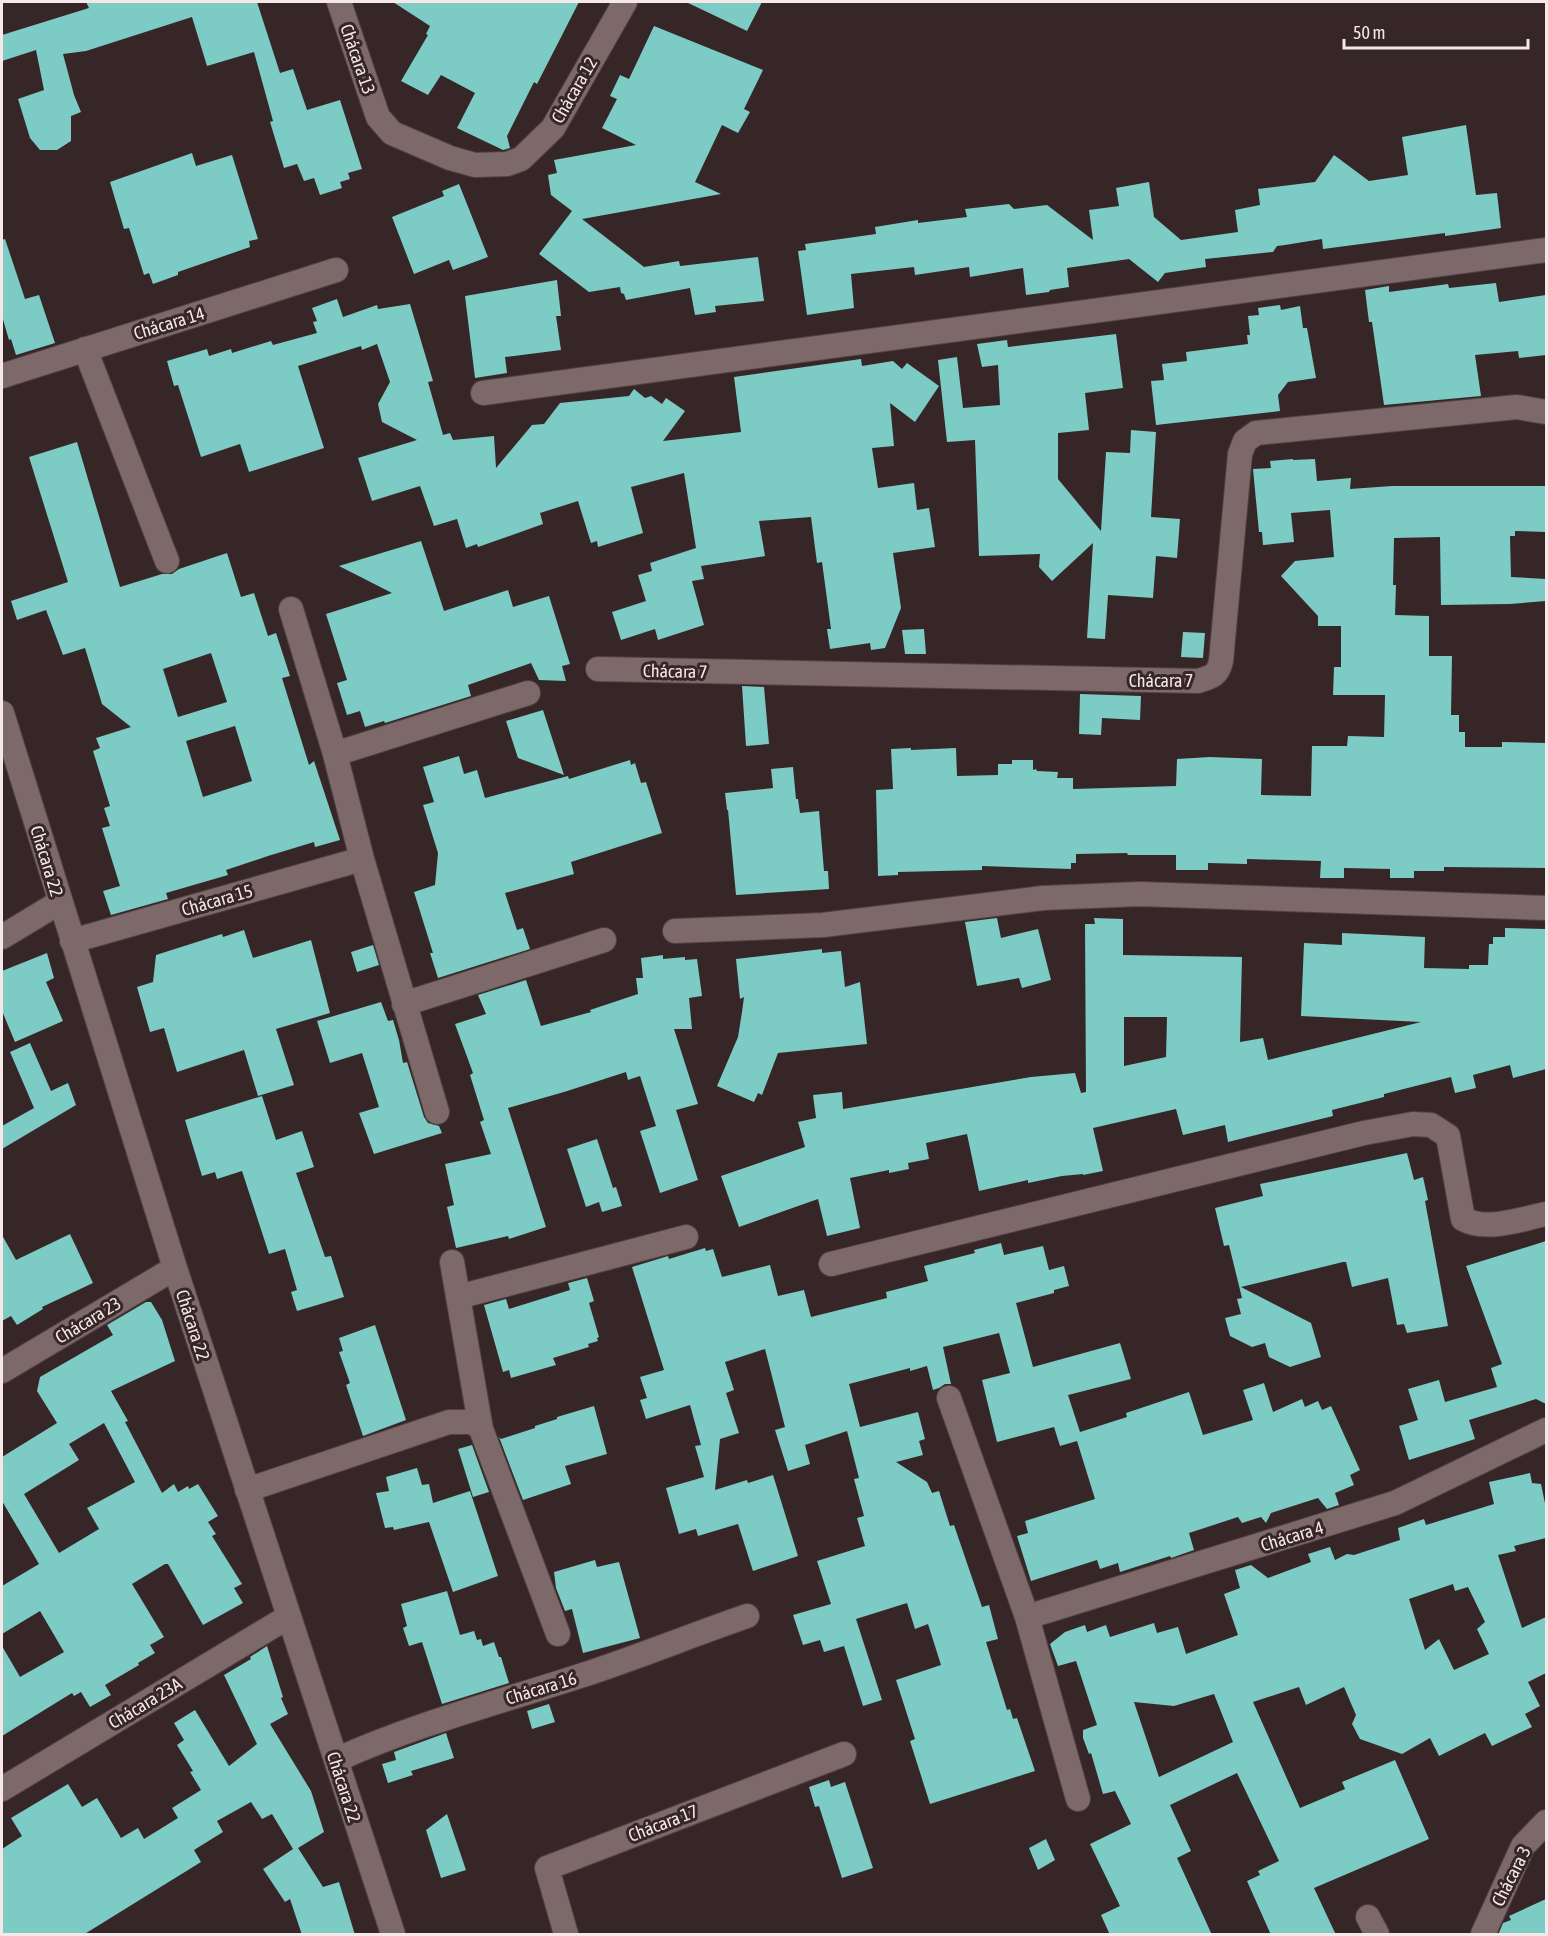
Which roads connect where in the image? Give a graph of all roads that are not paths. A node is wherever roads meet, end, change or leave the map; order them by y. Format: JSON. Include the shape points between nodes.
{"nodes":[{"id":1,"x":339,"y":2,"type":"edge"},
{"id":2,"x":625,"y":2,"type":"edge"},
{"id":3,"x":378,"y":117,"type":"joint"},
{"id":4,"x":1546,"y":250,"type":"edge"},
{"id":5,"x":336,"y":270,"type":"dead end"},
{"id":6,"x":85,"y":350,"type":"junction"},
{"id":7,"x":2,"y":376,"type":"edge"},
{"id":8,"x":483,"y":393,"type":"dead end"},
{"id":9,"x":1546,"y":412,"type":"edge"},
{"id":10,"x":167,"y":561,"type":"dead end"},
{"id":11,"x":291,"y":609,"type":"dead end"},
{"id":12,"x":598,"y":669,"type":"dead end"},
{"id":13,"x":528,"y":693,"type":"dead end"},
{"id":14,"x":2,"y":713,"type":"edge"},
{"id":15,"x":335,"y":754,"type":"junction"},
{"id":16,"x":9,"y":764,"type":"edge"},
{"id":17,"x":362,"y":859,"type":"junction"},
{"id":18,"x":60,"y":902,"type":"junction"},
{"id":19,"x":1546,"y":908,"type":"edge"},
{"id":20,"x":675,"y":931,"type":"dead end"},
{"id":21,"x":2,"y":937,"type":"edge"},
{"id":22,"x":604,"y":940,"type":"dead end"},
{"id":23,"x":72,"y":941,"type":"junction"},
{"id":24,"x":404,"y":1004,"type":"junction"},
{"id":25,"x":437,"y":1112,"type":"dead end"},
{"id":26,"x":1546,"y":1214,"type":"edge"},
{"id":27,"x":686,"y":1236,"type":"dead end"},
{"id":28,"x":452,"y":1262,"type":"dead end"},
{"id":29,"x":831,"y":1264,"type":"dead end"},
{"id":30,"x":175,"y":1268,"type":"junction"},
{"id":31,"x":458,"y":1298,"type":"junction"},
{"id":32,"x":2,"y":1371,"type":"edge"},
{"id":33,"x":949,"y":1398,"type":"dead end"},
{"id":34,"x":481,"y":1429,"type":"junction"},
{"id":35,"x":1546,"y":1430,"type":"edge"},
{"id":36,"x":247,"y":1490,"type":"junction"},
{"id":37,"x":747,"y":1616,"type":"dead end"},
{"id":38,"x":288,"y":1617,"type":"junction"},
{"id":39,"x":1027,"y":1617,"type":"junction"},
{"id":40,"x":558,"y":1634,"type":"dead end"},
{"id":41,"x":844,"y":1754,"type":"dead end"},
{"id":42,"x":336,"y":1760,"type":"junction"},
{"id":43,"x":2,"y":1789,"type":"edge"},
{"id":44,"x":1078,"y":1799,"type":"dead end"},
{"id":45,"x":1546,"y":1822,"type":"edge"},
{"id":46,"x":393,"y":1935,"type":"edge"},
{"id":47,"x":566,"y":1935,"type":"edge"},
{"id":48,"x":1483,"y":1935,"type":"edge"}],
"edges":[{"from":1,"to":3,"type":"street","name":"Chácara 13"},
{"from":2,"to":3,"type":"street","name":"Chácara 12","via":[[553,128],[521,159],[507,164],[475,165],[450,158],[392,133]]},
{"from":4,"to":8,"type":"street"},
{"from":5,"to":6,"type":"street","name":"Chácara 14"},
{"from":6,"to":7,"type":"street","name":"Chácara 14"},
{"from":6,"to":10,"type":"street"},
{"from":9,"to":12,"type":"street","name":"Chácara 7","via":[[1505,409],[1256,433],[1245,441],[1240,454],[1221,661],[1219,672],[1212,678],[1198,681]]},
{"from":11,"to":15,"type":"street"},
{"from":13,"to":15,"type":"street"},
{"from":14,"to":16,"type":"street","name":"Chácara 22"},
{"from":15,"to":17,"type":"street"},
{"from":16,"to":18,"type":"street","name":"Chácara 22"},
{"from":17,"to":23,"type":"street","name":"Chácara 15"},
{"from":17,"to":24,"type":"street"},
{"from":18,"to":21,"type":"street"},
{"from":18,"to":23,"type":"street","name":"Chácara 22"},
{"from":19,"to":20,"type":"street","via":[[1140,894],[1043,898],[823,924]]},
{"from":22,"to":24,"type":"street"},
{"from":23,"to":30,"type":"street","name":"Chácara 22"},
{"from":24,"to":25,"type":"street"},
{"from":26,"to":29,"type":"street","via":[[1486,1225],[1463,1219],[1448,1136],[1431,1125],[1413,1124]]},
{"from":27,"to":31,"type":"street"},
{"from":28,"to":31,"type":"street"},
{"from":30,"to":32,"type":"street","name":"Chácara 23"},
{"from":30,"to":36,"type":"street","name":"Chácara 22"},
{"from":31,"to":34,"type":"street"},
{"from":33,"to":39,"type":"street"},
{"from":34,"to":36,"type":"street","via":[[473,1422],[450,1422]]},
{"from":34,"to":40,"type":"street"},
{"from":35,"to":39,"type":"street","name":"Chácara 4","via":[[1395,1503]]},
{"from":36,"to":38,"type":"street","name":"Chácara 22"},
{"from":37,"to":42,"type":"street","name":"Chácara 16"},
{"from":38,"to":42,"type":"street","name":"Chácara 22"},
{"from":38,"to":43,"type":"street","name":"Chácara 23A"},
{"from":39,"to":44,"type":"street"},
{"from":41,"to":47,"type":"street","name":"Chácara 17","via":[[547,1868]]},
{"from":42,"to":46,"type":"street","name":"Chácara 22"},
{"from":45,"to":48,"type":"street","name":"Chácara 3","via":[[1523,1846]]}]}
